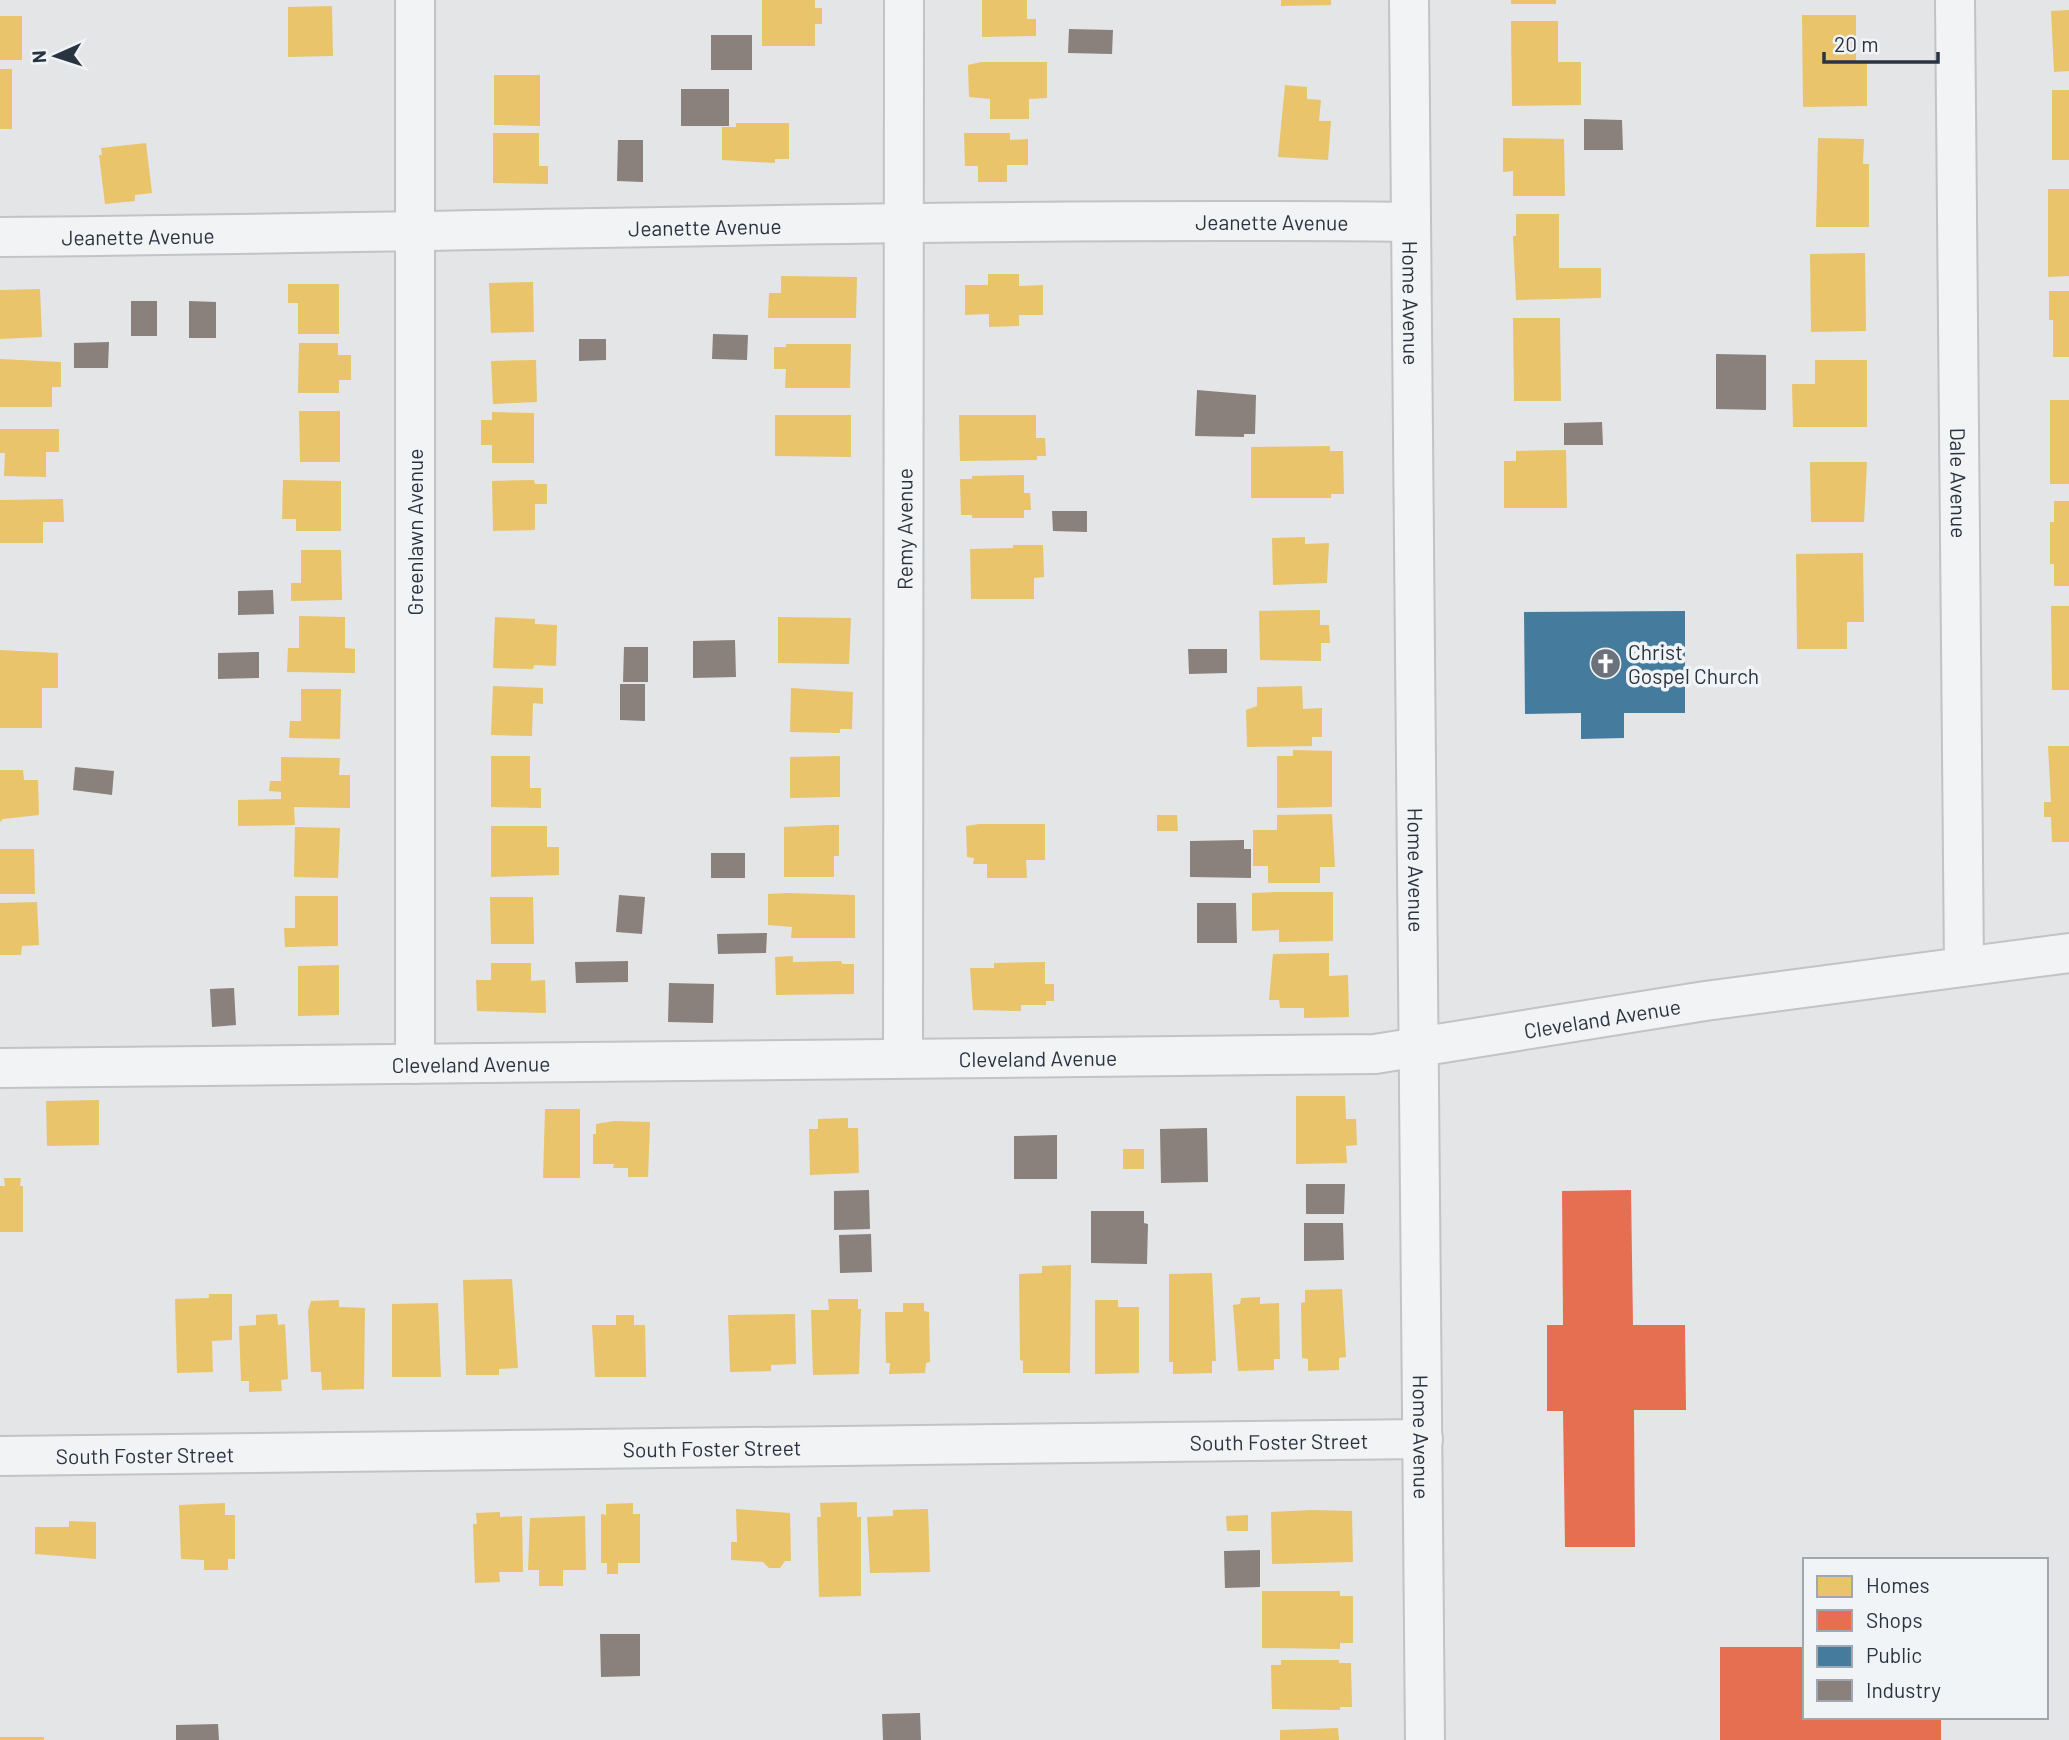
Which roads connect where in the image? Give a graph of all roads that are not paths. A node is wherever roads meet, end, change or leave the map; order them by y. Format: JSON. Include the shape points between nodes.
{"nodes":[{"id":1,"x":415,"y":0,"type":"edge"},
{"id":2,"x":904,"y":0,"type":"edge"},
{"id":3,"x":1409,"y":0,"type":"edge"},
{"id":4,"x":1955,"y":0,"type":"edge"},
{"id":5,"x":906,"y":222,"type":"junction"},
{"id":6,"x":1410,"y":222,"type":"junction"},
{"id":7,"x":414,"y":233,"type":"junction"},
{"id":8,"x":0,"y":237,"type":"edge"},
{"id":9,"x":2069,"y":953,"type":"edge"},
{"id":10,"x":1964,"y":966,"type":"junction"},
{"id":11,"x":1417,"y":1046,"type":"junction"},
{"id":12,"x":903,"y":1057,"type":"junction"},
{"id":13,"x":415,"y":1064,"type":"junction"},
{"id":14,"x":0,"y":1068,"type":"edge"},
{"id":15,"x":1423,"y":1440,"type":"junction"},
{"id":16,"x":0,"y":1456,"type":"edge"},
{"id":17,"x":1425,"y":1740,"type":"edge"}],
"edges":[{"from":1,"to":7,"type":"street","name":"Greenlawn Avenue"},
{"from":2,"to":5,"type":"street","name":"Remy Avenue"},
{"from":3,"to":6,"type":"street","name":"Home Avenue"},
{"from":4,"to":10,"type":"street","name":"Dale Avenue"},
{"from":5,"to":6,"type":"street","name":"Jeanette Avenue"},
{"from":5,"to":7,"type":"street","name":"Jeanette Avenue"},
{"from":5,"to":12,"type":"street","name":"Remy Avenue"},
{"from":6,"to":11,"type":"street","name":"Home Avenue"},
{"from":7,"to":8,"type":"street","name":"Jeanette Avenue"},
{"from":7,"to":13,"type":"street","name":"Greenlawn Avenue"},
{"from":9,"to":10,"type":"street","name":"Cleveland Avenue"},
{"from":10,"to":11,"type":"street","name":"Cleveland Avenue"},
{"from":11,"to":12,"type":"street","name":"Cleveland Avenue","via":[[1362,1054]]},
{"from":11,"to":15,"type":"street","name":"Home Avenue"},
{"from":12,"to":13,"type":"street","name":"Cleveland Avenue"},
{"from":13,"to":14,"type":"street","name":"Cleveland Avenue"},
{"from":15,"to":16,"type":"street","name":"South Foster Street"},
{"from":15,"to":17,"type":"street","name":"Home Avenue"}]}
